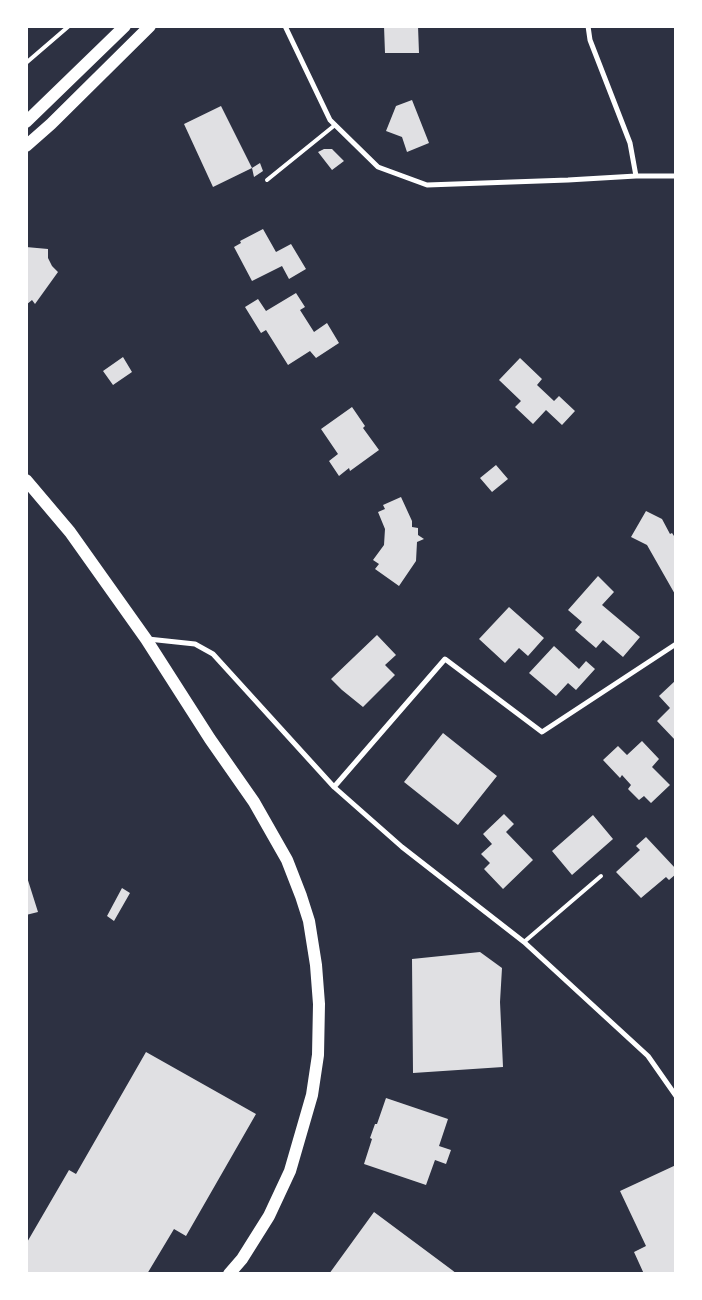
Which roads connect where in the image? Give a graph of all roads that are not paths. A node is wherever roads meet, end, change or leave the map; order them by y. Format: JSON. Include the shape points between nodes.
{"nodes":[{"id":1,"x":69,"y":26,"type":"edge"},
{"id":2,"x":125,"y":26,"type":"edge"},
{"id":3,"x":150,"y":26,"type":"edge"},
{"id":4,"x":285,"y":26,"type":"edge"},
{"id":5,"x":588,"y":26,"type":"edge"},
{"id":6,"x":26,"y":63,"type":"edge"},
{"id":7,"x":26,"y":122,"type":"edge"},
{"id":8,"x":335,"y":125,"type":"junction"},
{"id":9,"x":26,"y":146,"type":"edge"},
{"id":10,"x":636,"y":176,"type":"junction"},
{"id":11,"x":676,"y":176,"type":"edge"},
{"id":12,"x":267,"y":180,"type":"dead end"},
{"id":13,"x":26,"y":480,"type":"edge"},
{"id":14,"x":146,"y":639,"type":"junction"},
{"id":15,"x":676,"y":644,"type":"edge"},
{"id":16,"x":334,"y":786,"type":"junction"},
{"id":17,"x":600,"y":876,"type":"dead end"},
{"id":18,"x":524,"y":942,"type":"junction"},
{"id":19,"x":676,"y":1096,"type":"edge"},
{"id":20,"x":229,"y":1274,"type":"edge"}],
"edges":[{"from":1,"to":6,"type":"lane"},
{"from":2,"to":7,"type":"main road"},
{"from":3,"to":9,"type":"main road"},
{"from":4,"to":8,"type":"street"},
{"from":5,"to":10,"type":"street","via":[[590,40],[630,143]]},
{"from":8,"to":10,"type":"street","via":[[378,167],[427,185]]},
{"from":8,"to":12,"type":"lane"},
{"from":10,"to":11,"type":"street"},
{"from":13,"to":14,"type":"main road","via":[[70,532]]},
{"from":14,"to":16,"type":"street","via":[[195,644],[213,654]]},
{"from":14,"to":20,"type":"main road","via":[[254,802],[287,860],[308,921],[316,965],[318,1055],[302,1133],[290,1171],[269,1216]]},
{"from":15,"to":16,"type":"street","via":[[542,732],[445,659]]},
{"from":16,"to":18,"type":"street","via":[[402,847]]},
{"from":17,"to":18,"type":"lane"},
{"from":18,"to":19,"type":"street","via":[[648,1056]]}]}
